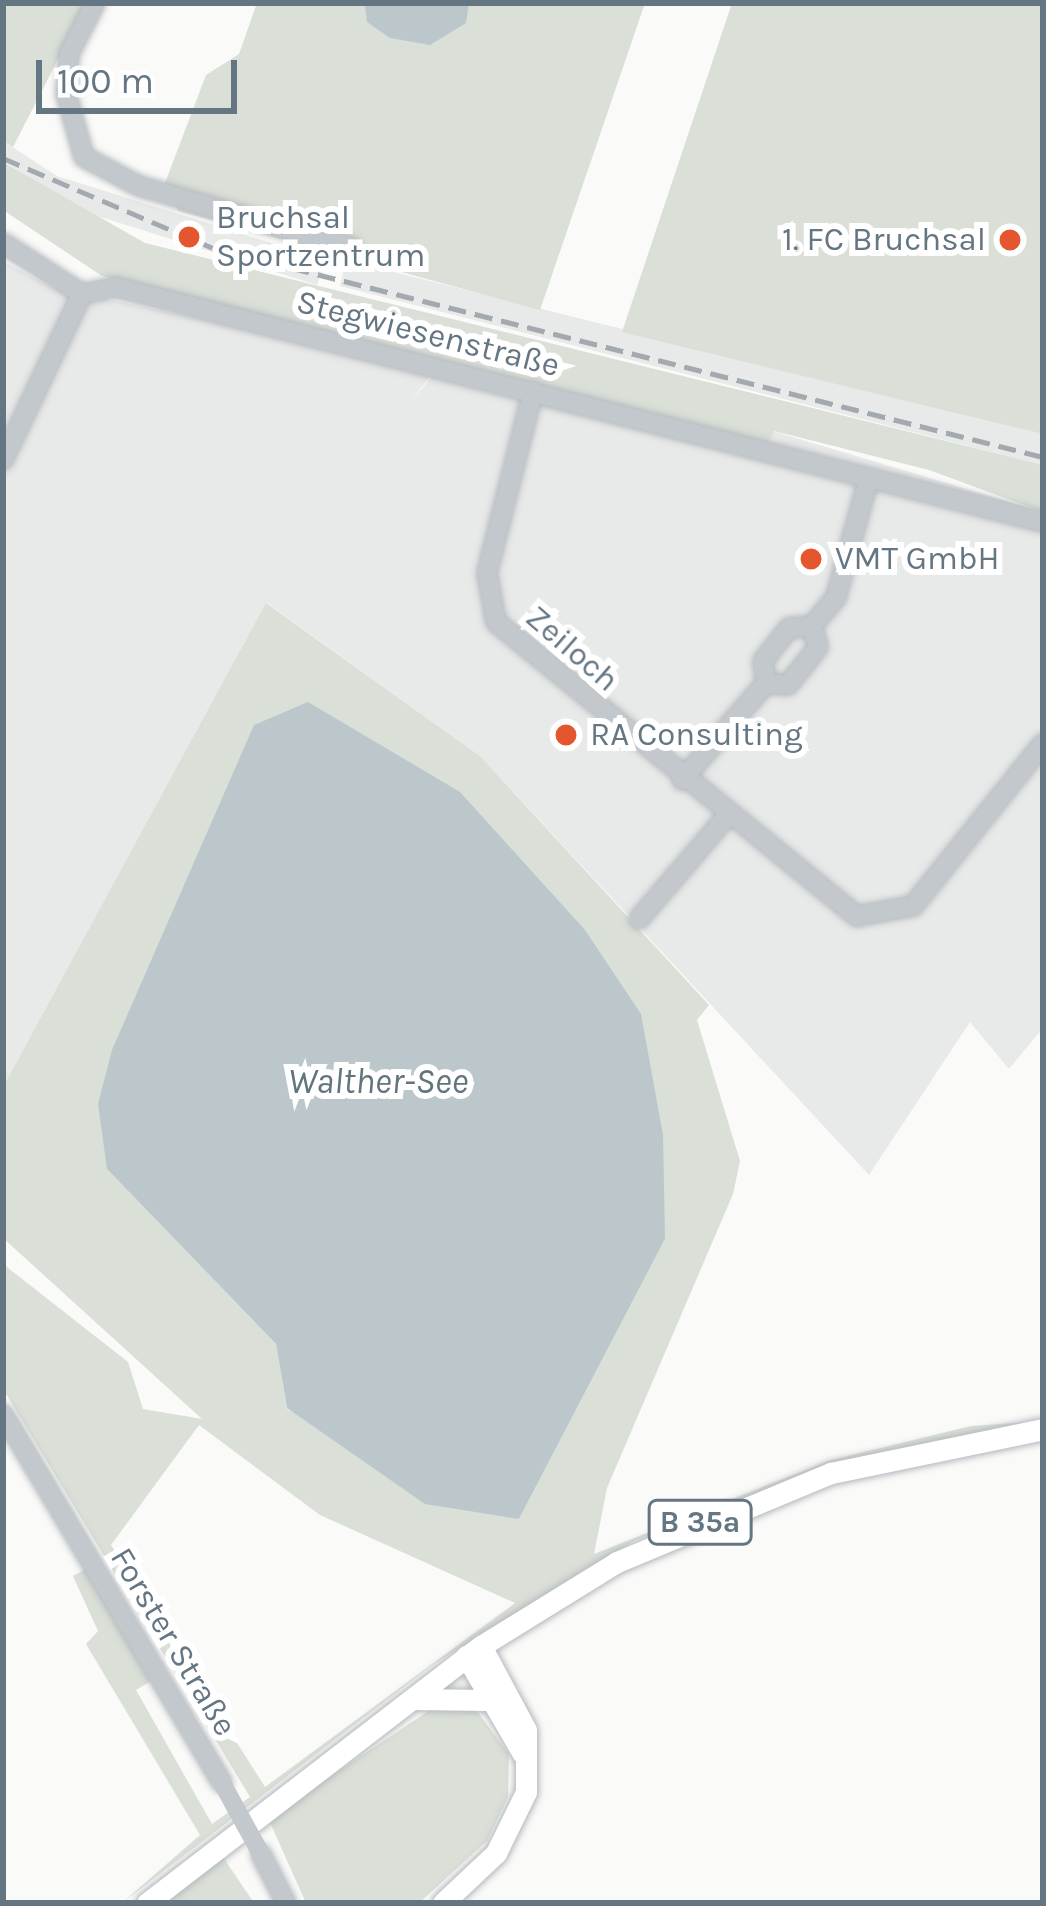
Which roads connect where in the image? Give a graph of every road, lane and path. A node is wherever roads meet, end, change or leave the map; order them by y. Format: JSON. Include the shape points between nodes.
{"nodes":[{"id":1,"x":95,"y":3,"type":"edge"},
{"id":2,"x":3,"y":243,"type":"edge"},
{"id":3,"x":352,"y":248,"type":"dead end"},
{"id":4,"x":82,"y":294,"type":"junction"},
{"id":5,"x":532,"y":392,"type":"junction"},
{"id":6,"x":3,"y":460,"type":"edge"},
{"id":7,"x":869,"y":477,"type":"junction"},
{"id":8,"x":1043,"y":522,"type":"edge"},
{"id":9,"x":812,"y":626,"type":"junction"},
{"id":10,"x":766,"y":683,"type":"junction"},
{"id":11,"x":1043,"y":744,"type":"edge"},
{"id":12,"x":682,"y":780,"type":"junction"},
{"id":13,"x":727,"y":815,"type":"junction"},
{"id":14,"x":639,"y":919,"type":"dead end"},
{"id":15,"x":3,"y":1414,"type":"edge"},
{"id":16,"x":1043,"y":1429,"type":"edge"},
{"id":17,"x":473,"y":1651,"type":"junction"},
{"id":18,"x":406,"y":1700,"type":"junction"},
{"id":19,"x":488,"y":1700,"type":"junction"},
{"id":20,"x":529,"y":1771,"type":"junction"},
{"id":21,"x":147,"y":1903,"type":"edge"},
{"id":22,"x":286,"y":1903,"type":"edge"},
{"id":23,"x":443,"y":1903,"type":"edge"}],
"edges":[{"from":1,"to":3,"type":"street","via":[[69,54],[66,93],[84,157],[139,186]]},
{"from":2,"to":4,"type":"street"},
{"from":4,"to":5,"type":"street","name":"Stegwiesenstraße","via":[[115,286]]},
{"from":4,"to":6,"type":"street"},
{"from":5,"to":7,"type":"street","name":"Stegwiesenstraße"},
{"from":5,"to":12,"type":"street","name":"Zeiloch","via":[[487,573],[496,622]]},
{"from":7,"to":8,"type":"street","name":"Stegwiesenstraße"},
{"from":7,"to":9,"type":"street","via":[[836,597]]},
{"from":9,"to":10,"type":"street","via":[[789,628],[763,661]]},
{"from":9,"to":10,"type":"street","via":[[818,647],[798,672],[777,688]]},
{"from":10,"to":12,"type":"street"},
{"from":11,"to":13,"type":"street","name":"Zeiloch","via":[[913,906],[886,919],[857,916]]},
{"from":12,"to":13,"type":"street","name":"Zeiloch"},
{"from":13,"to":14,"type":"street"},
{"from":15,"to":22,"type":"street","name":"Forster Straße","bridge":true},
{"from":16,"to":17,"type":"main road","number":"B 35a","via":[[785,1489],[617,1562]]},
{"from":17,"to":18,"type":"main road","number":"B 35a"},
{"from":17,"to":19,"type":"main road"},
{"from":17,"to":20,"type":"main road","via":[[526,1730]]},
{"from":18,"to":19,"type":"main road"},
{"from":18,"to":21,"type":"main road","number":"B 35a"},
{"from":19,"to":20,"type":"main road"},
{"from":20,"to":23,"type":"main road","via":[[511,1832]]}]}
